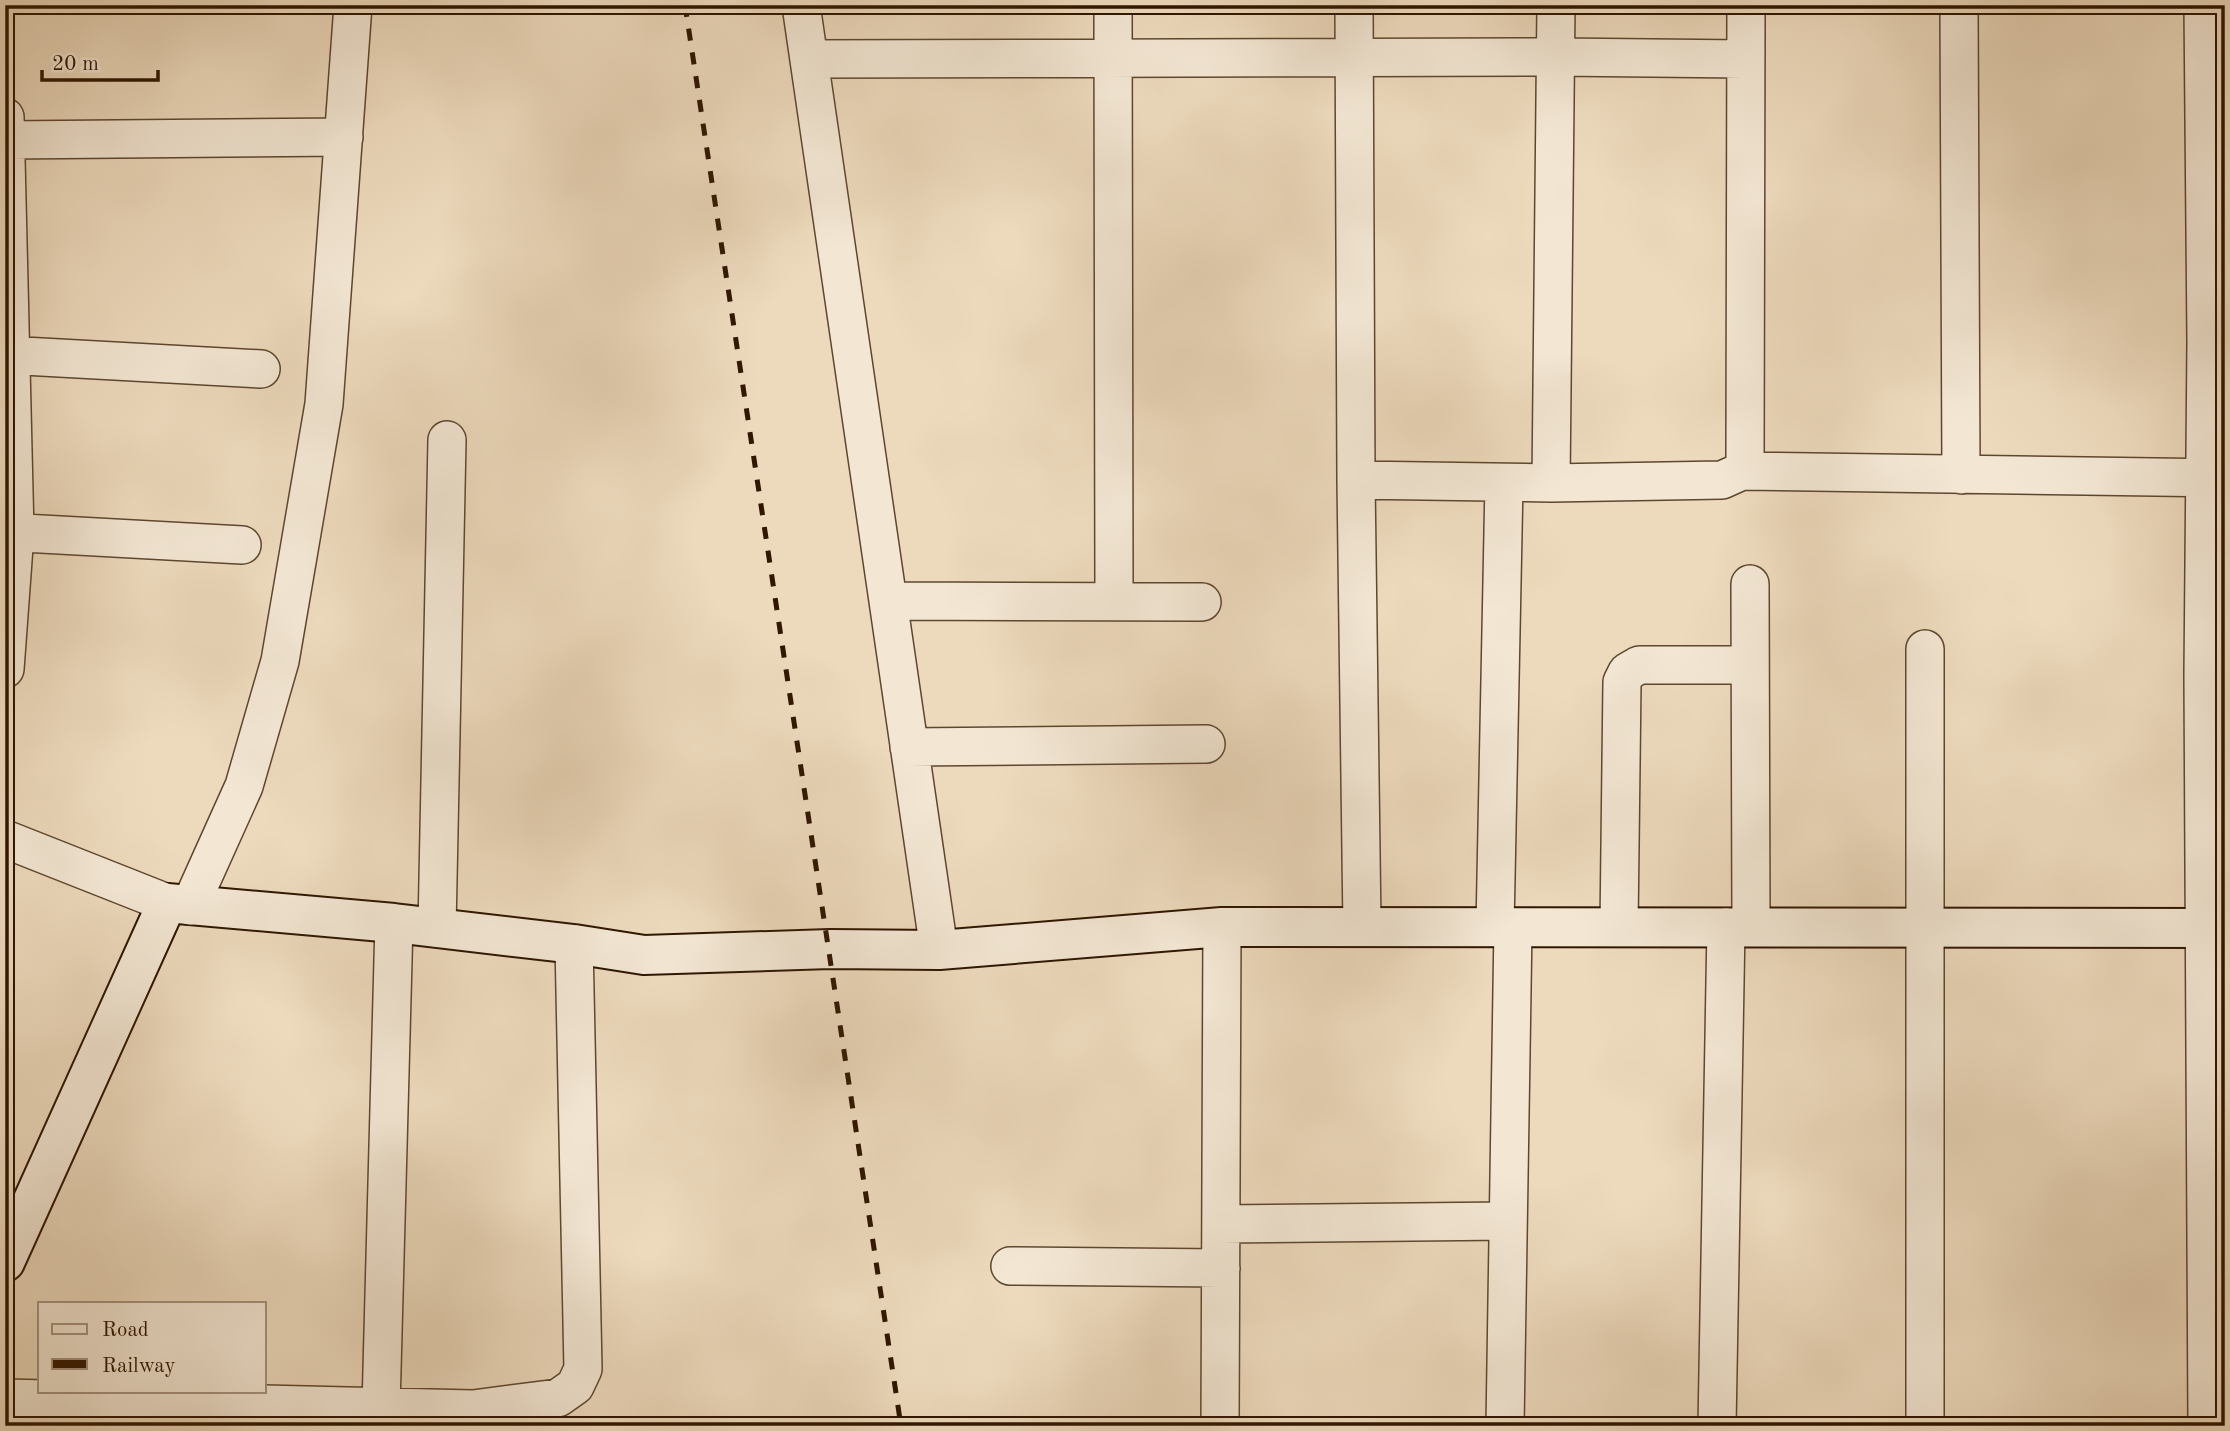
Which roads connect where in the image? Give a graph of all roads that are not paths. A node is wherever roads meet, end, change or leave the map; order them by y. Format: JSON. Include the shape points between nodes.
{"nodes":[{"id":1,"x":353,"y":5,"type":"edge"},
{"id":2,"x":800,"y":5,"type":"edge"},
{"id":3,"x":1113,"y":5,"type":"edge"},
{"id":4,"x":1354,"y":5,"type":"edge"},
{"id":5,"x":1556,"y":5,"type":"edge"},
{"id":6,"x":1746,"y":5,"type":"edge"},
{"id":7,"x":1959,"y":5,"type":"edge"},
{"id":8,"x":2203,"y":5,"type":"edge"},
{"id":9,"x":1113,"y":57,"type":"junction"},
{"id":10,"x":1557,"y":57,"type":"junction"},
{"id":11,"x":810,"y":59,"type":"junction"},
{"id":12,"x":1354,"y":59,"type":"junction"},
{"id":13,"x":1745,"y":60,"type":"junction"},
{"id":14,"x":6,"y":129,"type":"edge"},
{"id":15,"x":344,"y":137,"type":"junction"},
{"id":16,"x":2214,"y":239,"type":"edge"},
{"id":17,"x":9,"y":355,"type":"edge"},
{"id":18,"x":261,"y":369,"type":"dead end"},
{"id":19,"x":447,"y":440,"type":"dead end"},
{"id":20,"x":1742,"y":471,"type":"junction"},
{"id":21,"x":1961,"y":475,"type":"junction"},
{"id":22,"x":2215,"y":478,"type":"edge"},
{"id":23,"x":1356,"y":480,"type":"junction"},
{"id":24,"x":1504,"y":483,"type":"junction"},
{"id":25,"x":1551,"y":484,"type":"junction"},
{"id":26,"x":10,"y":533,"type":"edge"},
{"id":27,"x":242,"y":545,"type":"dead end"},
{"id":28,"x":1750,"y":584,"type":"dead end"},
{"id":29,"x":888,"y":601,"type":"junction"},
{"id":30,"x":1114,"y":601,"type":"junction"},
{"id":31,"x":1202,"y":602,"type":"dead end"},
{"id":32,"x":1925,"y":649,"type":"dead end"},
{"id":33,"x":1750,"y":665,"type":"junction"},
{"id":34,"x":5,"y":669,"type":"edge"},
{"id":35,"x":2214,"y":676,"type":"edge"},
{"id":36,"x":1206,"y":744,"type":"dead end"},
{"id":37,"x":909,"y":747,"type":"junction"},
{"id":38,"x":5,"y":839,"type":"edge"},
{"id":39,"x":178,"y":904,"type":"junction"},
{"id":40,"x":394,"y":923,"type":"junction"},
{"id":41,"x":1222,"y":927,"type":"junction"},
{"id":42,"x":1362,"y":927,"type":"junction"},
{"id":43,"x":1504,"y":927,"type":"junction"},
{"id":44,"x":1619,"y":927,"type":"junction"},
{"id":45,"x":1739,"y":927,"type":"junction"},
{"id":46,"x":437,"y":928,"type":"junction"},
{"id":47,"x":1926,"y":928,"type":"junction"},
{"id":48,"x":2214,"y":928,"type":"edge"},
{"id":49,"x":574,"y":944,"type":"junction"},
{"id":50,"x":939,"y":950,"type":"junction"},
{"id":51,"x":1508,"y":1221,"type":"junction"},
{"id":52,"x":1221,"y":1224,"type":"junction"},
{"id":53,"x":5,"y":1262,"type":"edge"},
{"id":54,"x":1010,"y":1266,"type":"dead end"},
{"id":55,"x":1221,"y":1268,"type":"junction"},
{"id":56,"x":5,"y":1398,"type":"edge"},
{"id":57,"x":381,"y":1407,"type":"junction"},
{"id":58,"x":473,"y":1418,"type":"edge"},
{"id":59,"x":1220,"y":1426,"type":"edge"},
{"id":60,"x":1505,"y":1426,"type":"edge"},
{"id":61,"x":1717,"y":1426,"type":"edge"},
{"id":62,"x":1925,"y":1426,"type":"edge"},
{"id":63,"x":2207,"y":1426,"type":"edge"}],
"edges":[{"from":1,"to":15,"type":"street"},
{"from":2,"to":11,"type":"street"},
{"from":3,"to":9,"type":"street"},
{"from":4,"to":12,"type":"street"},
{"from":5,"to":10,"type":"street"},
{"from":6,"to":13,"type":"street"},
{"from":7,"to":21,"type":"street"},
{"from":8,"to":16,"type":"street"},
{"from":9,"to":11,"type":"street"},
{"from":9,"to":12,"type":"street"},
{"from":9,"to":30,"type":"street"},
{"from":10,"to":12,"type":"street"},
{"from":10,"to":13,"type":"street"},
{"from":10,"to":25,"type":"street"},
{"from":11,"to":29,"type":"street"},
{"from":12,"to":23,"type":"street"},
{"from":13,"to":20,"type":"street"},
{"from":14,"to":15,"type":"street"},
{"from":14,"to":17,"type":"street"},
{"from":15,"to":39,"type":"street","via":[[324,404],[281,661],[244,786]]},
{"from":16,"to":22,"type":"street"},
{"from":17,"to":18,"type":"street"},
{"from":17,"to":26,"type":"street"},
{"from":19,"to":46,"type":"street"},
{"from":20,"to":21,"type":"street"},
{"from":20,"to":25,"type":"street","via":[[1722,480]]},
{"from":21,"to":22,"type":"street"},
{"from":22,"to":35,"type":"street"},
{"from":23,"to":24,"type":"street"},
{"from":23,"to":42,"type":"street"},
{"from":24,"to":25,"type":"street"},
{"from":24,"to":43,"type":"street"},
{"from":26,"to":27,"type":"street"},
{"from":26,"to":34,"type":"street"},
{"from":28,"to":33,"type":"street"},
{"from":29,"to":30,"type":"street"},
{"from":29,"to":37,"type":"street"},
{"from":30,"to":31,"type":"street"},
{"from":32,"to":47,"type":"street"},
{"from":33,"to":44,"type":"street","via":[[1639,665],[1627,671],[1622,682]]},
{"from":33,"to":45,"type":"street"},
{"from":35,"to":48,"type":"street"},
{"from":36,"to":37,"type":"street"},
{"from":37,"to":50,"type":"street"},
{"from":38,"to":39,"type":"street"},
{"from":39,"to":40,"type":"street"},
{"from":39,"to":53,"type":"street"},
{"from":40,"to":46,"type":"street"},
{"from":40,"to":57,"type":"street"},
{"from":41,"to":42,"type":"street"},
{"from":41,"to":50,"type":"street"},
{"from":41,"to":52,"type":"street"},
{"from":42,"to":43,"type":"street"},
{"from":43,"to":44,"type":"street"},
{"from":43,"to":51,"type":"street"},
{"from":44,"to":45,"type":"street"},
{"from":45,"to":47,"type":"street"},
{"from":45,"to":61,"type":"street"},
{"from":46,"to":49,"type":"street"},
{"from":47,"to":48,"type":"street"},
{"from":47,"to":62,"type":"street"},
{"from":48,"to":63,"type":"street"},
{"from":49,"to":50,"type":"street","via":[[644,955]]},
{"from":49,"to":58,"type":"street","via":[[583,1369],[575,1386],[558,1398]]},
{"from":51,"to":52,"type":"street"},
{"from":51,"to":60,"type":"street"},
{"from":52,"to":55,"type":"street"},
{"from":54,"to":55,"type":"street"},
{"from":55,"to":59,"type":"street"},
{"from":56,"to":57,"type":"street"},
{"from":57,"to":58,"type":"street"}]}
